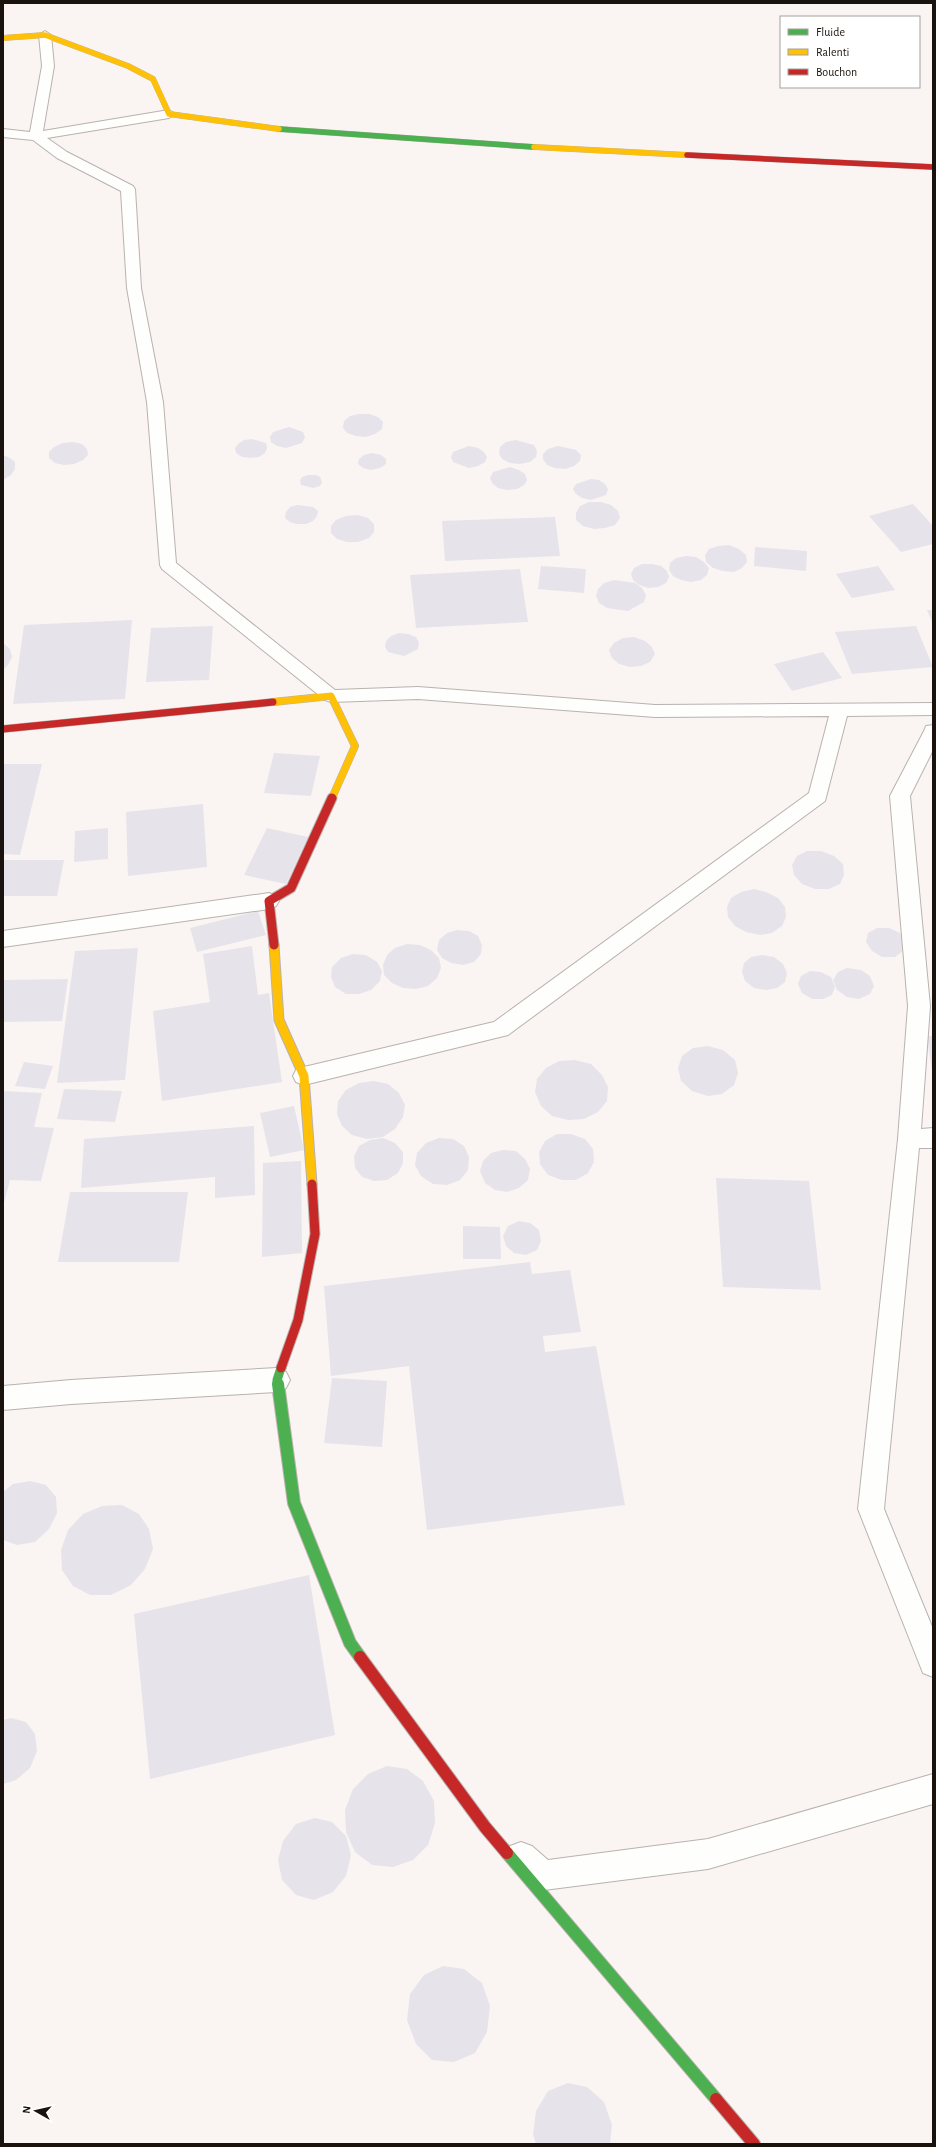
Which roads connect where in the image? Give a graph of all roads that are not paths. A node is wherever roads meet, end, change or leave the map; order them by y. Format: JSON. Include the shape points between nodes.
{"nodes":[{"id":1,"x":45,"y":35,"type":"junction"},
{"id":2,"x":3,"y":38,"type":"edge"},
{"id":3,"x":169,"y":114,"type":"junction"},
{"id":4,"x":3,"y":133,"type":"edge"},
{"id":5,"x":36,"y":136,"type":"junction"},
{"id":6,"x":933,"y":167,"type":"edge"},
{"id":7,"x":330,"y":696,"type":"junction"},
{"id":8,"x":933,"y":709,"type":"edge"},
{"id":9,"x":839,"y":711,"type":"junction"},
{"id":10,"x":3,"y":729,"type":"edge"},
{"id":11,"x":933,"y":730,"type":"edge"},
{"id":12,"x":269,"y":901,"type":"junction"},
{"id":13,"x":3,"y":939,"type":"edge"},
{"id":14,"x":304,"y":1076,"type":"junction"},
{"id":15,"x":909,"y":1138,"type":"junction"},
{"id":16,"x":933,"y":1138,"type":"edge"},
{"id":17,"x":277,"y":1380,"type":"junction"},
{"id":18,"x":3,"y":1398,"type":"edge"},
{"id":19,"x":933,"y":1663,"type":"edge"},
{"id":20,"x":933,"y":1789,"type":"edge"},
{"id":21,"x":485,"y":1828,"type":"junction"},
{"id":22,"x":754,"y":2144,"type":"edge"}],
"edges":[{"from":1,"to":2,"type":"street"},
{"from":1,"to":3,"type":"street","via":[[128,66],[153,80]]},
{"from":1,"to":5,"type":"street","via":[[48,66]]},
{"from":3,"to":5,"type":"street"},
{"from":3,"to":6,"type":"street","via":[[233,125],[318,134]]},
{"from":4,"to":5,"type":"street"},
{"from":5,"to":7,"type":"street","via":[[62,154],[128,188],[134,288],[154,402],[168,565]]},
{"from":7,"to":9,"type":"street","via":[[418,693],[655,711]]},
{"from":7,"to":10,"type":"street"},
{"from":7,"to":12,"type":"street","via":[[355,746],[291,888]]},
{"from":8,"to":9,"type":"street"},
{"from":9,"to":14,"type":"street","via":[[818,796],[500,1029]]},
{"from":11,"to":15,"type":"street","via":[[900,796],[919,1006]]},
{"from":12,"to":13,"type":"street"},
{"from":12,"to":14,"type":"street","via":[[279,1020]]},
{"from":14,"to":17,"type":"street","via":[[315,1234],[298,1320]]},
{"from":15,"to":16,"type":"street"},
{"from":15,"to":19,"type":"street","via":[[871,1509]]},
{"from":17,"to":18,"type":"street"},
{"from":17,"to":21,"type":"street","via":[[294,1503],[350,1644]]},
{"from":20,"to":21,"type":"street","via":[[708,1854],[544,1875]]},
{"from":21,"to":22,"type":"street"}]}
